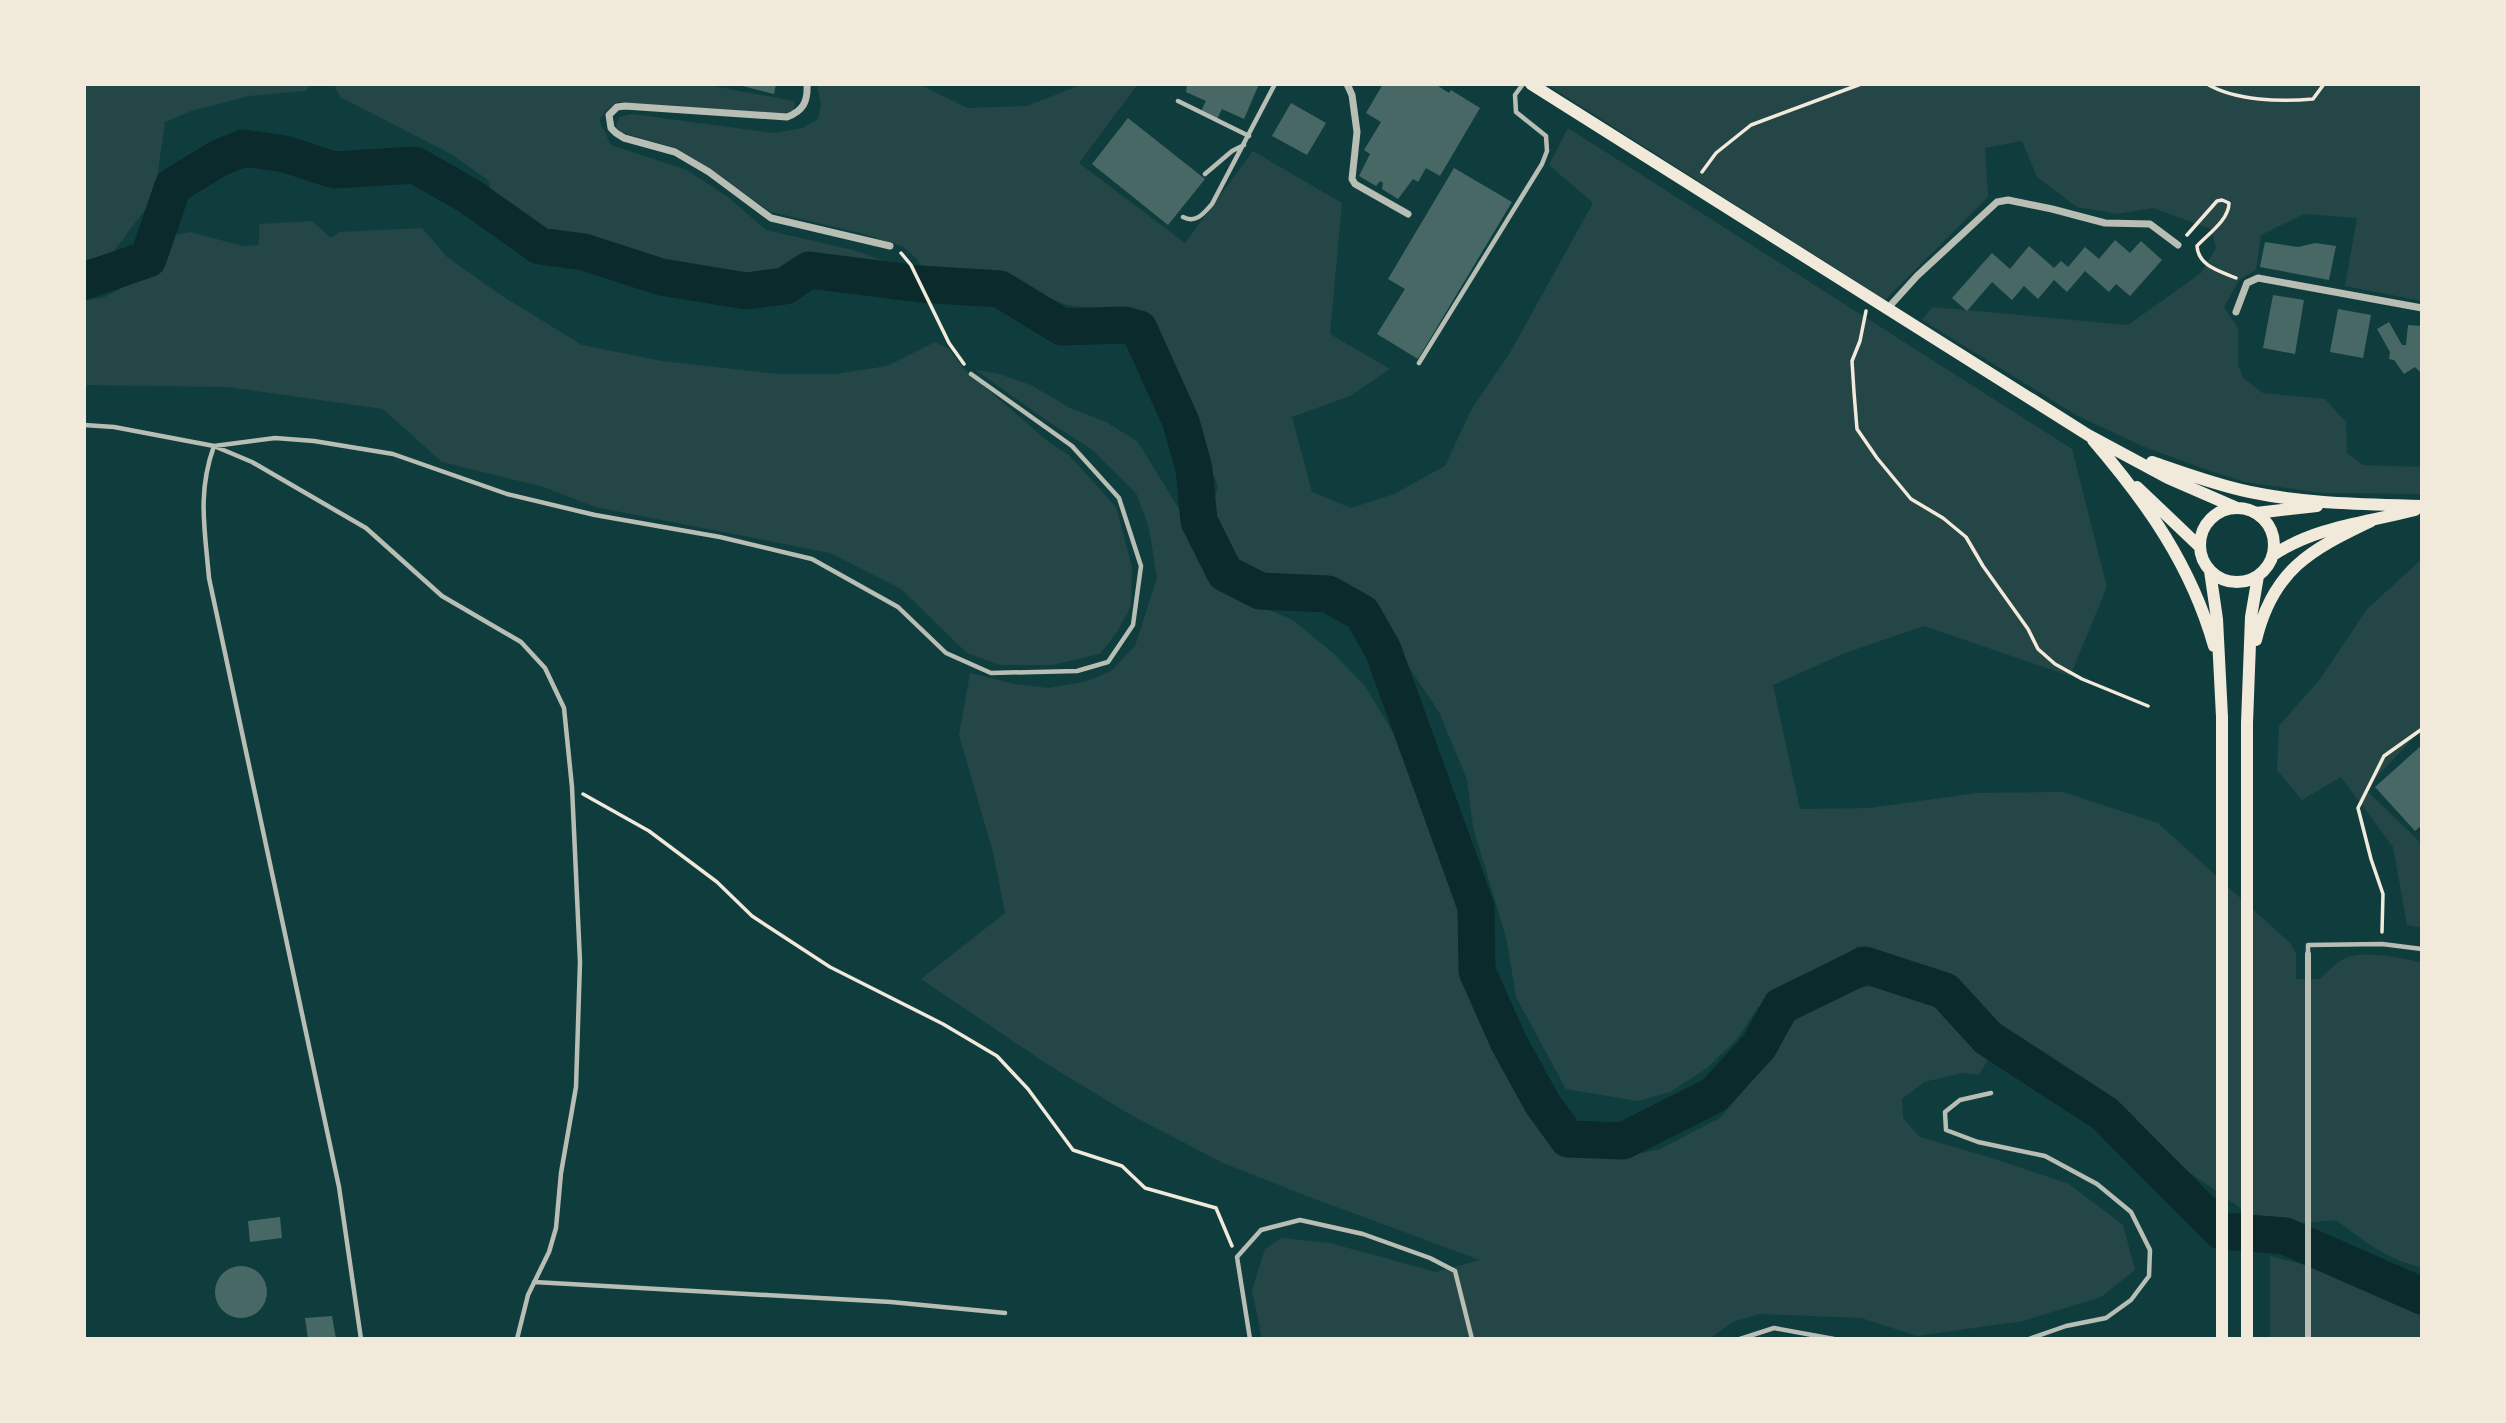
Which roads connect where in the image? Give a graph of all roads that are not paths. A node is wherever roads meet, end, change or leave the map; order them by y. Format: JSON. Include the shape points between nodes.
{"nodes":[{"id":1,"x":807,"y":84,"type":"edge"},
{"id":2,"x":1275,"y":84,"type":"edge"},
{"id":3,"x":1347,"y":84,"type":"edge"},
{"id":4,"x":1523,"y":84,"type":"edge"},
{"id":5,"x":1531,"y":84,"type":"edge"},
{"id":6,"x":1178,"y":101,"type":"dead end"},
{"id":7,"x":1249,"y":136,"type":"junction"},
{"id":8,"x":1245,"y":144,"type":"junction"},
{"id":9,"x":1205,"y":174,"type":"dead end"},
{"id":10,"x":1408,"y":214,"type":"dead end"},
{"id":11,"x":1183,"y":217,"type":"dead end"},
{"id":12,"x":2178,"y":245,"type":"road end"},
{"id":13,"x":890,"y":246,"type":"road end"},
{"id":14,"x":1888,"y":308,"type":"junction"},
{"id":15,"x":2422,"y":308,"type":"edge"},
{"id":16,"x":2236,"y":312,"type":"dead end"},
{"id":17,"x":1419,"y":363,"type":"dead end"},
{"id":18,"x":971,"y":374,"type":"road end"},
{"id":19,"x":84,"y":425,"type":"edge"},
{"id":20,"x":2088,"y":435,"type":"junction"},
{"id":21,"x":214,"y":446,"type":"junction"},
{"id":22,"x":2125,"y":453,"type":"junction"},
{"id":23,"x":2125,"y":478,"type":"junction"},
{"id":24,"x":2342,"y":503,"type":"junction"},
{"id":25,"x":2422,"y":507,"type":"edge"},
{"id":26,"x":2237,"y":508,"type":"junction"},
{"id":27,"x":2256,"y":513,"type":"junction"},
{"id":28,"x":2371,"y":521,"type":"junction"},
{"id":29,"x":2200,"y":547,"type":"junction"},
{"id":30,"x":2273,"y":555,"type":"junction"},
{"id":31,"x":2210,"y":571,"type":"junction"},
{"id":32,"x":2258,"y":576,"type":"junction"},
{"id":33,"x":2221,"y":665,"type":"junction"},
{"id":34,"x":2249,"y":671,"type":"junction"},
{"id":35,"x":2422,"y":949,"type":"edge"},
{"id":36,"x":2308,"y":954,"type":"joint"},
{"id":37,"x":1991,"y":1093,"type":"dead end"},
{"id":38,"x":534,"y":1282,"type":"junction"},
{"id":39,"x":1005,"y":1313,"type":"dead end"},
{"id":40,"x":361,"y":1339,"type":"edge"},
{"id":41,"x":517,"y":1339,"type":"edge"},
{"id":42,"x":1250,"y":1339,"type":"edge"},
{"id":43,"x":1472,"y":1339,"type":"edge"},
{"id":44,"x":1740,"y":1339,"type":"edge"},
{"id":45,"x":1835,"y":1339,"type":"edge"},
{"id":46,"x":2029,"y":1339,"type":"edge"},
{"id":47,"x":2222,"y":1339,"type":"edge"},
{"id":48,"x":2247,"y":1339,"type":"edge"},
{"id":49,"x":2308,"y":1339,"type":"edge"}],
"edges":[{"from":1,"to":13,"type":"street","via":[[805,103],[787,117],[625,106],[612,111],[609,121],[624,138],[675,152],[709,172],[771,218]]},
{"from":2,"to":7,"type":"lane"},
{"from":3,"to":10,"type":"street","via":[[1357,132],[1352,179]]},
{"from":4,"to":17,"type":"lane","via":[[1515,95],[1516,112],[1546,136],[1547,151]]},
{"from":5,"to":14,"type":"main road"},
{"from":6,"to":7,"type":"lane"},
{"from":7,"to":8,"type":"lane"},
{"from":8,"to":9,"type":"lane"},
{"from":8,"to":11,"type":"lane","via":[[1212,204],[1200,218]]},
{"from":12,"to":14,"type":"street","via":[[2150,224],[2105,223],[2008,200],[1997,202]]},
{"from":14,"to":20,"type":"main road"},
{"from":15,"to":16,"type":"street","via":[[2258,278],[2247,283]]},
{"from":18,"to":21,"type":"lane","via":[[1072,446],[1119,498],[1141,566],[1133,625],[1108,662],[1077,671],[991,673],[946,653],[898,607],[812,559],[507,494],[393,454],[275,438]]},
{"from":19,"to":21,"type":"lane","via":[[114,426]]},
{"from":20,"to":22,"type":"main road"},
{"from":20,"to":23,"type":"main road"},
{"from":21,"to":38,"type":"lane","via":[[252,462],[366,528],[442,596],[521,642],[545,668],[564,708],[578,878],[576,1087],[556,1228]]},
{"from":21,"to":40,"type":"lane","via":[[202,498],[209,578],[339,1187]]},
{"from":22,"to":24,"type":"main road","via":[[2249,492]]},
{"from":22,"to":26,"type":"main road"},
{"from":23,"to":29,"type":"main road"},
{"from":23,"to":33,"type":"main road","via":[[2186,570]]},
{"from":24,"to":25,"type":"main road"},
{"from":24,"to":27,"type":"main road"},
{"from":25,"to":28,"type":"main road"},
{"from":26,"to":27,"type":"main road"},
{"from":26,"to":29,"type":"main road","via":[[2210,520]]},
{"from":27,"to":30,"type":"main road","via":[[2270,527]]},
{"from":28,"to":30,"type":"main road","via":[[2316,532]]},
{"from":28,"to":34,"type":"main road","via":[[2323,544],[2287,574],[2261,618]]},
{"from":29,"to":31,"type":"main road"},
{"from":30,"to":32,"type":"main road"},
{"from":31,"to":32,"type":"main road","via":[[2233,582]]},
{"from":31,"to":33,"type":"main road"},
{"from":32,"to":34,"type":"main road"},
{"from":33,"to":47,"type":"main road"},
{"from":34,"to":48,"type":"main road"},
{"from":35,"to":36,"type":"lane","via":[[2382,944],[2308,945]]},
{"from":36,"to":49,"type":"street"},
{"from":37,"to":46,"type":"lane","via":[[1960,1100],[1945,1112],[1946,1130],[2045,1157],[2097,1184],[2131,1212],[2150,1250],[2149,1276],[2131,1300],[2106,1318]]},
{"from":38,"to":39,"type":"lane"},
{"from":38,"to":41,"type":"lane"},
{"from":42,"to":43,"type":"lane","via":[[1237,1257],[1261,1230],[1300,1220],[1374,1238],[1455,1271]]},
{"from":44,"to":45,"type":"lane","via":[[1774,1328]]}]}
